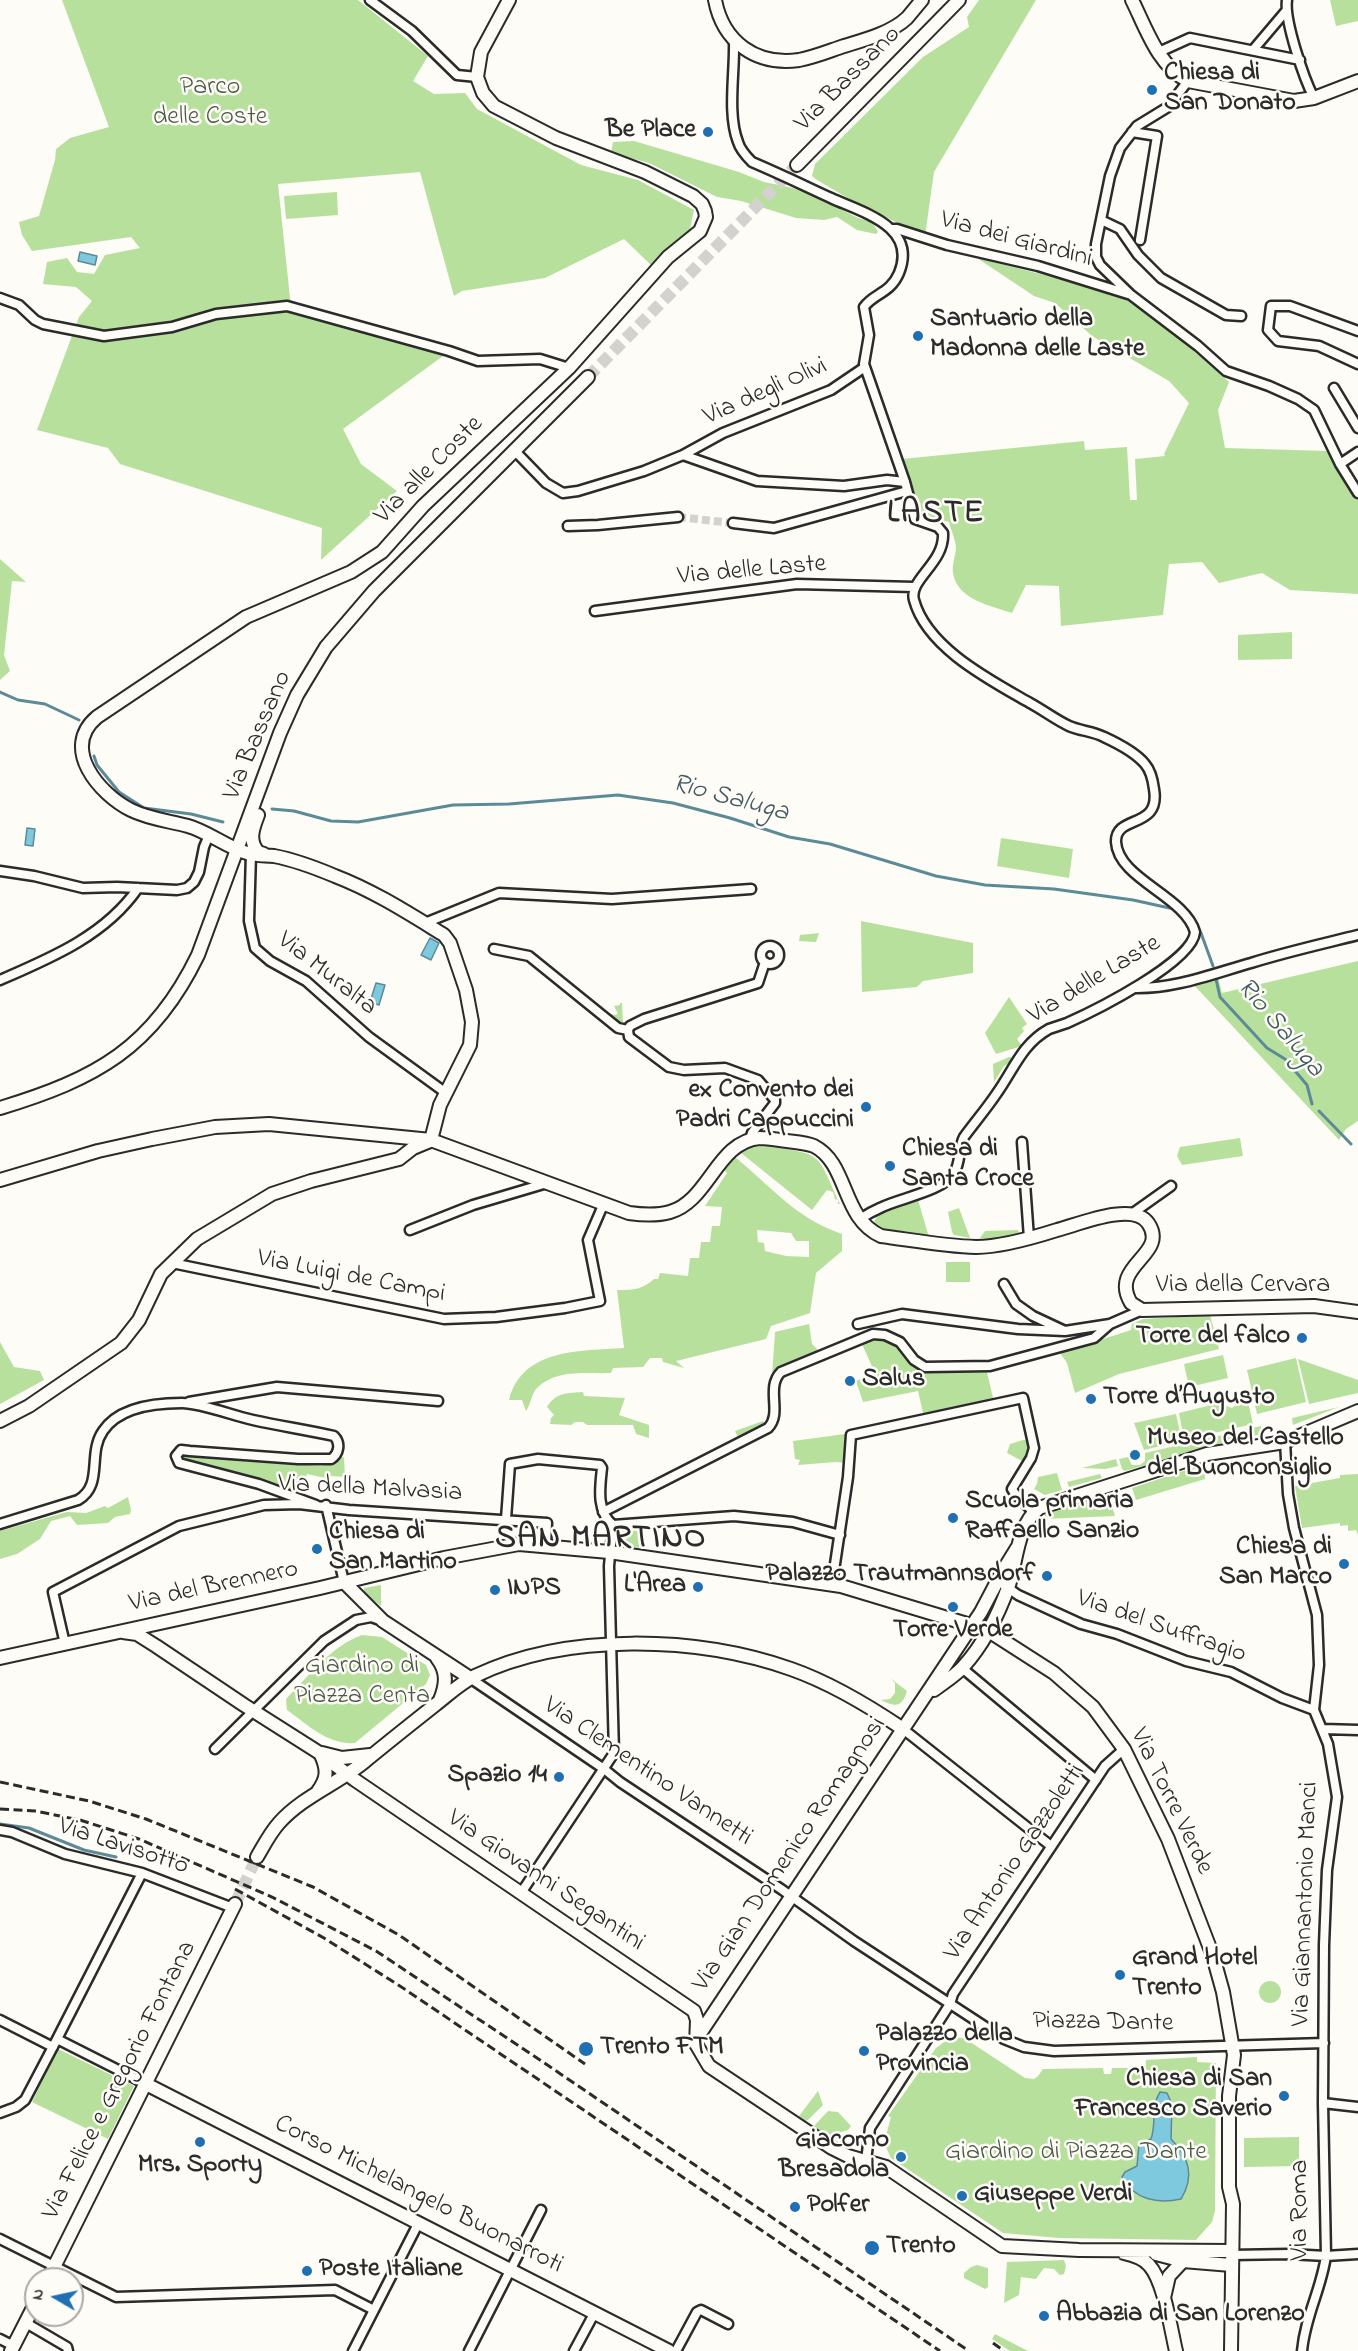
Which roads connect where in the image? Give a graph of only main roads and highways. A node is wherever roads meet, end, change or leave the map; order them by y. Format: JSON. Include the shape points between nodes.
{"nodes":[{"id":1,"x":509,"y":0,"type":"edge"},
{"id":2,"x":715,"y":0,"type":"edge"},
{"id":3,"x":922,"y":0,"type":"edge"},
{"id":4,"x":959,"y":0,"type":"edge"},
{"id":5,"x":1132,"y":0,"type":"edge"},
{"id":6,"x":1358,"y":81,"type":"edge"},
{"id":7,"x":797,"y":165,"type":"tunnel mouth"},
{"id":8,"x":588,"y":377,"type":"tunnel mouth"},
{"id":9,"x":268,"y":765,"type":"junction"},
{"id":10,"x":237,"y":849,"type":"junction"},
{"id":11,"x":274,"y":856,"type":"junction"},
{"id":12,"x":0,"y":1108,"type":"edge"},
{"id":13,"x":431,"y":1140,"type":"junction"},
{"id":14,"x":0,"y":1180,"type":"edge"},
{"id":15,"x":1358,"y":1312,"type":"edge"},
{"id":16,"x":1358,"y":1411,"type":"edge"},
{"id":17,"x":0,"y":1421,"type":"edge"},
{"id":18,"x":344,"y":1582,"type":"junction"},
{"id":19,"x":832,"y":1584,"type":"joint"},
{"id":20,"x":1002,"y":1585,"type":"junction"},
{"id":21,"x":166,"y":1622,"type":"junction"},
{"id":22,"x":972,"y":1626,"type":"junction"},
{"id":23,"x":987,"y":1630,"type":"junction"},
{"id":24,"x":121,"y":1631,"type":"junction"},
{"id":25,"x":156,"y":1646,"type":"junction"},
{"id":26,"x":430,"y":1651,"type":"junction"},
{"id":27,"x":0,"y":1658,"type":"edge"},
{"id":28,"x":470,"y":1678,"type":"junction"},
{"id":29,"x":925,"y":1697,"type":"junction"},
{"id":30,"x":440,"y":1701,"type":"junction"},
{"id":31,"x":903,"y":1729,"type":"junction"},
{"id":32,"x":318,"y":1752,"type":"junction"},
{"id":33,"x":373,"y":1755,"type":"junction"},
{"id":34,"x":348,"y":1775,"type":"junction"},
{"id":35,"x":316,"y":1794,"type":"junction"},
{"id":36,"x":257,"y":1857,"type":"tunnel mouth"},
{"id":37,"x":234,"y":1906,"type":"tunnel mouth"},
{"id":38,"x":696,"y":2038,"type":"junction"},
{"id":39,"x":146,"y":2084,"type":"junction"},
{"id":40,"x":1114,"y":2250,"type":"junction"},
{"id":41,"x":1143,"y":2250,"type":"junction"},
{"id":42,"x":1232,"y":2257,"type":"junction"},
{"id":43,"x":1183,"y":2261,"type":"junction"},
{"id":44,"x":54,"y":2267,"type":"edge"},
{"id":45,"x":1164,"y":2299,"type":"junction"},
{"id":46,"x":24,"y":2327,"type":"edge"},
{"id":47,"x":13,"y":2348,"type":"edge"},
{"id":48,"x":669,"y":2351,"type":"edge"},
{"id":49,"x":1176,"y":2351,"type":"edge"},
{"id":50,"x":1231,"y":2351,"type":"edge"}],
"edges":[{"from":1,"to":10,"type":"main road","name":"Via alle Coste","via":[[481,52],[477,78],[494,106],[583,150],[645,172],[693,196],[702,204],[706,217],[700,231],[668,257],[569,368],[423,506],[382,552],[351,572],[246,617],[89,723],[82,738],[82,752],[106,792],[140,814],[188,826]]},
{"from":2,"to":3,"type":"main road","via":[[720,21],[734,41],[756,54],[788,61],[873,37],[906,19]]},
{"from":4,"to":7,"type":"main road","name":"Via Bassano"},
{"from":5,"to":6,"type":"main road","via":[[1171,70],[1188,81],[1294,101],[1314,98]]},
{"from":8,"to":9,"type":"main road","name":"Via Bassano","via":[[374,591],[333,638],[297,695]]},
{"from":9,"to":10,"type":"main road","name":"Via Bassano"},
{"from":9,"to":11,"type":"main road","via":[[269,781],[252,837],[258,852]]},
{"from":10,"to":11,"type":"main road"},
{"from":10,"to":12,"type":"main road","name":"Via Bassano","via":[[198,955],[157,1020],[114,1060],[90,1075]]},
{"from":11,"to":13,"type":"main road","via":[[365,888],[444,935],[450,944],[471,1010],[470,1045],[446,1093]]},
{"from":13,"to":14,"type":"main road","via":[[269,1124],[230,1125],[98,1151]]},
{"from":13,"to":15,"type":"main road","name":"Via della Cervara","via":[[629,1213],[649,1216],[672,1212],[691,1200],[734,1148],[750,1139],[813,1146],[826,1155],[860,1219],[881,1236],[978,1247],[1133,1213],[1149,1224],[1151,1232],[1148,1252],[1132,1267],[1125,1284],[1131,1303],[1142,1310],[1314,1306]]},
{"from":13,"to":17,"type":"main road","via":[[399,1159],[272,1194],[198,1239],[158,1280],[139,1320],[122,1343]]},
{"from":16,"to":20,"type":"main road","via":[[1285,1442],[1208,1454],[1039,1508],[1025,1529]]},
{"from":18,"to":19,"type":"main road","name":"Via del Brennero","via":[[507,1545],[546,1545]]},
{"from":18,"to":21,"type":"main road","name":"Via del Brennero"},
{"from":18,"to":26,"type":"main road","via":[[383,1621]]},
{"from":19,"to":22,"type":"main road","name":"Via Torre Verde"},
{"from":20,"to":22,"type":"main road","name":"Via Gian Domenico Romagnosi"},
{"from":20,"to":23,"type":"main road","name":"Via Gian Domenico Romagnosi"},
{"from":21,"to":24,"type":"main road","name":"Via del Brennero"},
{"from":21,"to":25,"type":"main road","via":[[155,1634]]},
{"from":22,"to":23,"type":"main road","name":"Via Torre Verde"},
{"from":22,"to":29,"type":"main road","name":"Via Gian Domenico Romagnosi"},
{"from":23,"to":29,"type":"main road","name":"Via Gian Domenico Romagnosi","via":[[962,1668]]},
{"from":23,"to":42,"type":"main road","name":"Via Torre Verde","via":[[1078,1692],[1124,1749],[1168,1839],[1210,1946],[1232,2046]]},
{"from":24,"to":25,"type":"main road","name":"Via Giovanni Segantini","via":[[137,1634]]},
{"from":24,"to":27,"type":"main road","name":"Via del Brennero"},
{"from":25,"to":32,"type":"main road","name":"Via Giovanni Segantini"},
{"from":26,"to":28,"type":"main road"},
{"from":26,"to":30,"type":"main road","via":[[439,1659],[445,1674]]},
{"from":28,"to":30,"type":"main road"},
{"from":28,"to":31,"type":"main road","via":[[554,1650],[610,1644],[695,1647],[743,1655],[817,1680]]},
{"from":29,"to":31,"type":"main road","name":"Via Gian Domenico Romagnosi"},
{"from":30,"to":33,"type":"main road"},
{"from":31,"to":38,"type":"main road","name":"Via Gian Domenico Romagnosi"},
{"from":32,"to":33,"type":"main road","via":[[350,1758]]},
{"from":32,"to":34,"type":"main road","name":"Via Giovanni Segantini"},
{"from":32,"to":35,"type":"main road","via":[[326,1772]]},
{"from":33,"to":34,"type":"main road"},
{"from":34,"to":35,"type":"main road"},
{"from":34,"to":38,"type":"main road","name":"Via Giovanni Segantini","via":[[694,2011]]},
{"from":35,"to":36,"type":"main road","via":[[280,1822]]},
{"from":37,"to":39,"type":"main road","name":"Via Felice e Gregorio Fontana"},
{"from":38,"to":40,"type":"main road","via":[[709,2066],[789,2121],[848,2156],[886,2167],[1002,2246]]},
{"from":39,"to":44,"type":"main road","name":"Via Felice e Gregorio Fontana"},
{"from":39,"to":48,"type":"main road","name":"Corso Michelangelo Buonarroti"},
{"from":40,"to":41,"type":"main road"},
{"from":40,"to":45,"type":"main road","via":[[1133,2255],[1150,2266]]},
{"from":41,"to":42,"type":"main road"},
{"from":41,"to":43,"type":"main road"},
{"from":42,"to":43,"type":"main road"},
{"from":42,"to":50,"type":"main road","name":"Via Torre Verde"},
{"from":43,"to":45,"type":"main road","via":[[1169,2276]]},
{"from":45,"to":49,"type":"main road"},
{"from":46,"to":47,"type":"main road"}]}
